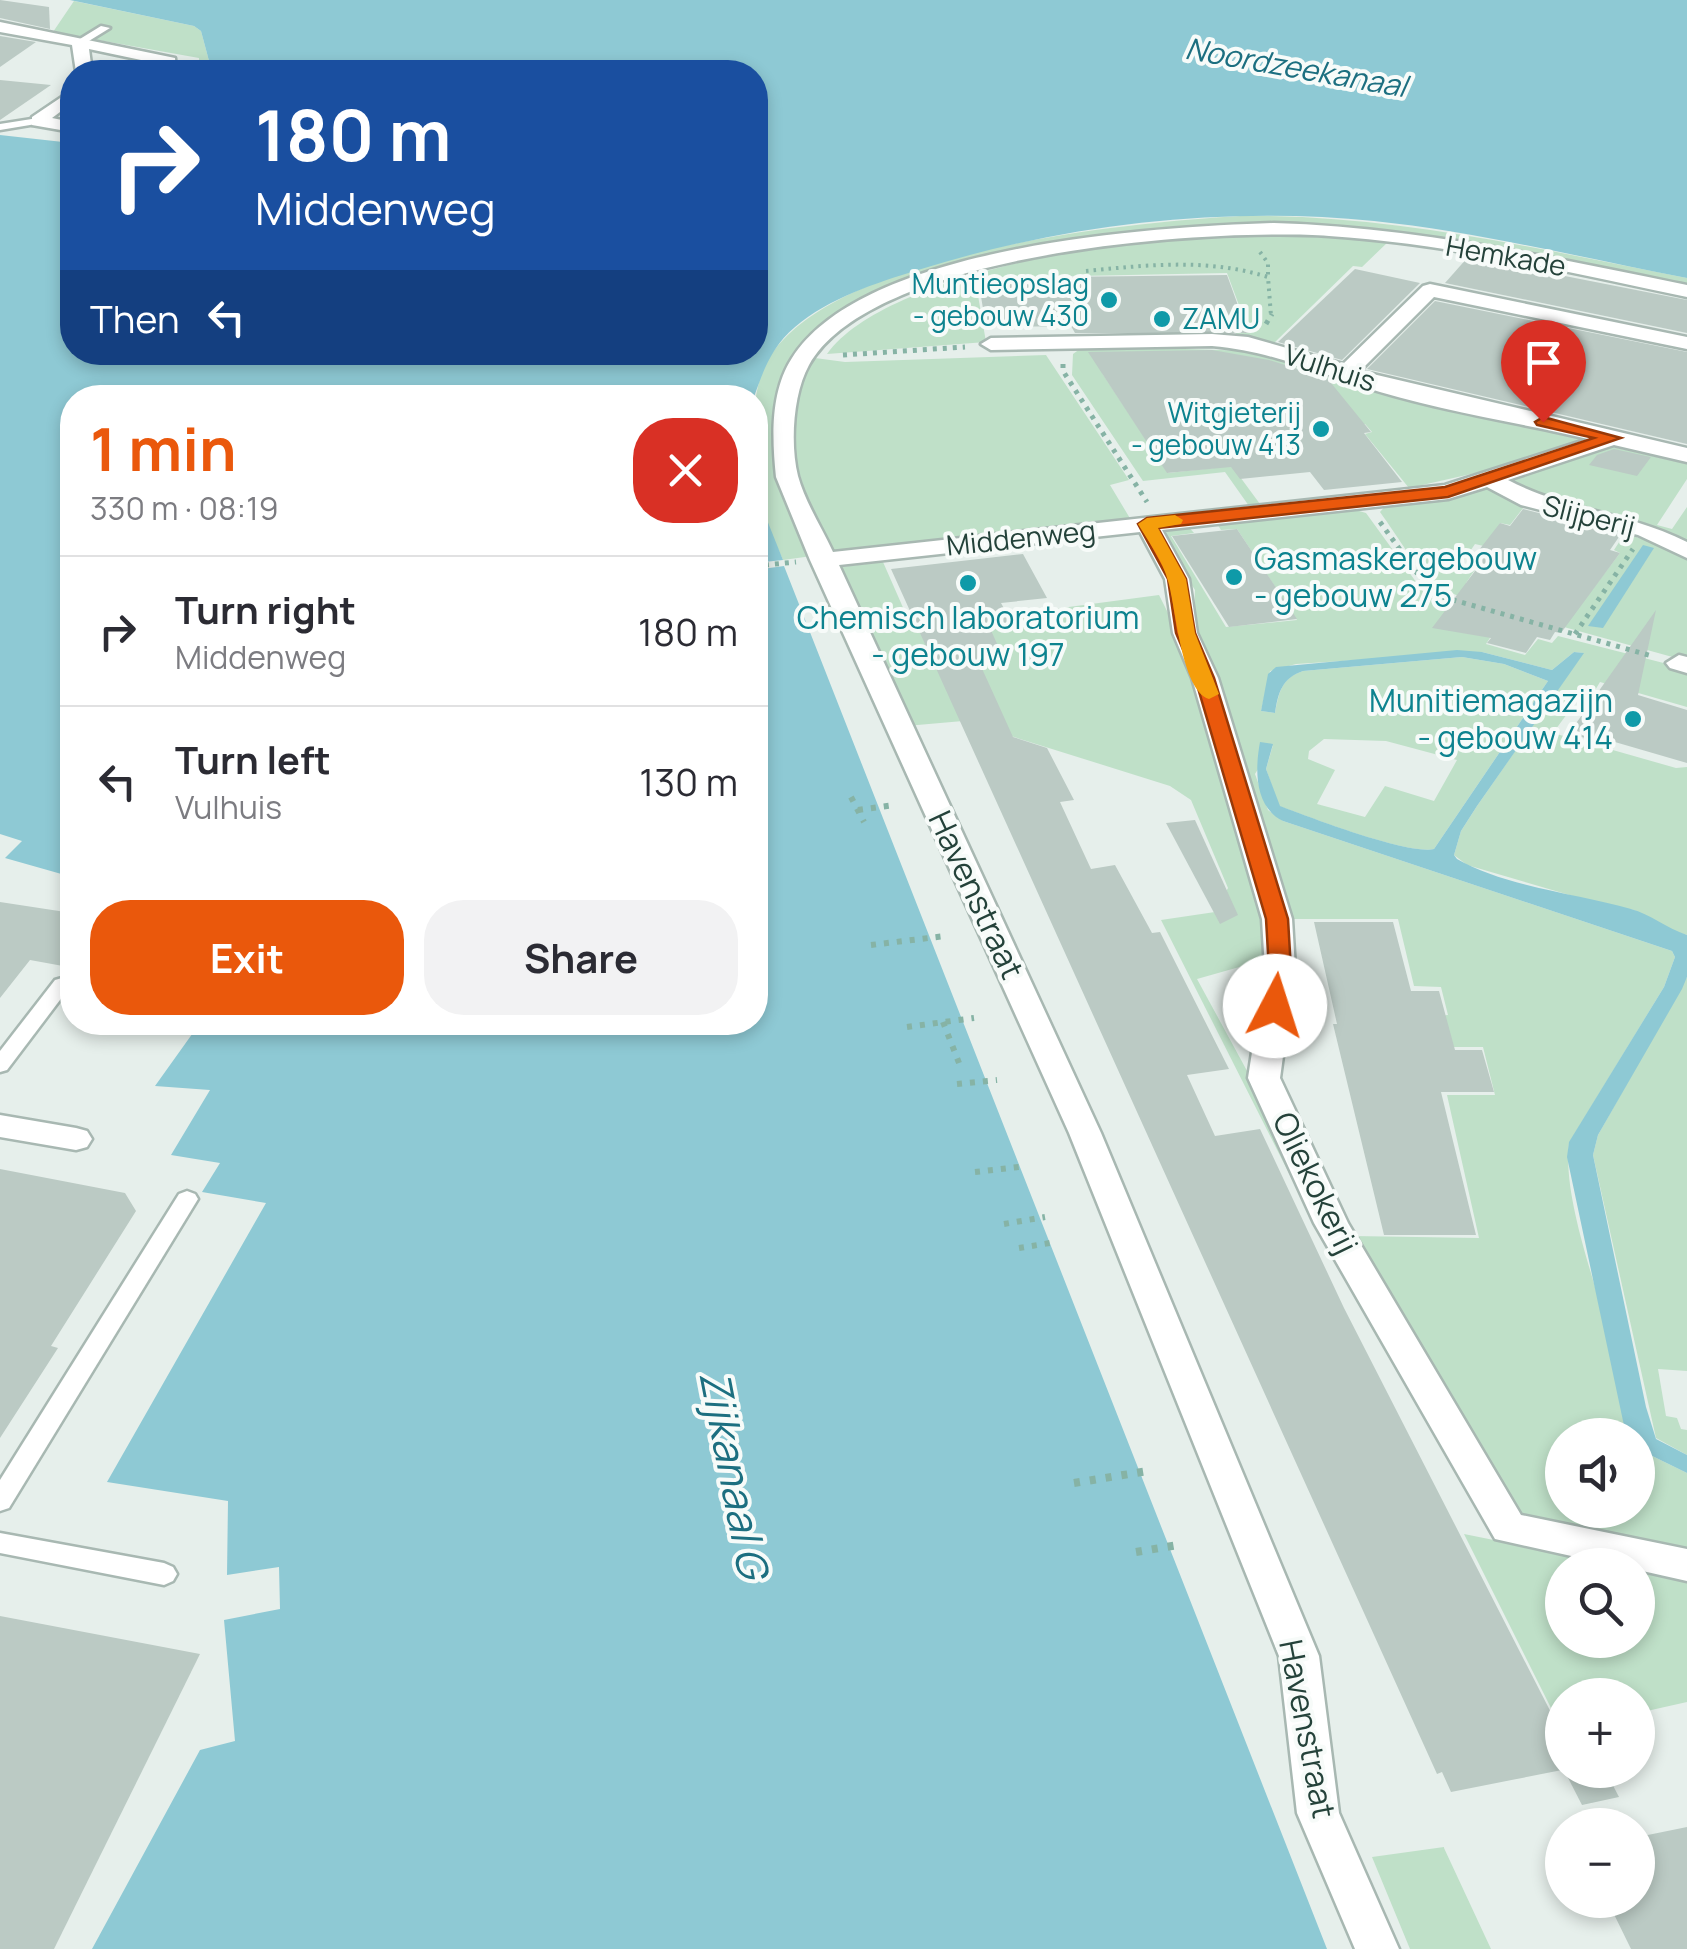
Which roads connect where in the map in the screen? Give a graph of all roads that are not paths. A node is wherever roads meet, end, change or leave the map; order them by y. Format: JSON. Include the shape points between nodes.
{"nodes":[{"id":1,"x":0,"y":28,"type":"edge"},
{"id":2,"x":104,"y":28,"type":"dead end"},
{"id":3,"x":80,"y":42,"type":"junction"},
{"id":4,"x":82,"y":60,"type":"edge"},
{"id":5,"x":166,"y":60,"type":"edge"},
{"id":6,"x":60,"y":104,"type":"edge"},
{"id":7,"x":38,"y":121,"type":"junction"},
{"id":8,"x":60,"y":124,"type":"edge"},
{"id":9,"x":0,"y":127,"type":"edge"},
{"id":10,"x":1687,"y":290,"type":"edge"},
{"id":11,"x":1687,"y":342,"type":"edge"},
{"id":12,"x":991,"y":344,"type":"road end"},
{"id":13,"x":802,"y":357,"type":"joint"},
{"id":14,"x":1345,"y":374,"type":"junction"},
{"id":15,"x":1612,"y":438,"type":"junction"},
{"id":16,"x":1687,"y":455,"type":"edge"},
{"id":17,"x":1492,"y":480,"type":"junction"},
{"id":18,"x":1153,"y":522,"type":"junction"},
{"id":19,"x":1687,"y":550,"type":"edge"},
{"id":20,"x":822,"y":560,"type":"junction"},
{"id":21,"x":60,"y":987,"type":"edge"},
{"id":22,"x":0,"y":1065,"type":"edge"},
{"id":23,"x":0,"y":1126,"type":"edge"},
{"id":24,"x":76,"y":1140,"type":"dead end"},
{"id":25,"x":186,"y":1199,"type":"dead end"},
{"id":26,"x":0,"y":1501,"type":"edge"},
{"id":27,"x":0,"y":1543,"type":"edge"},
{"id":28,"x":1687,"y":1565,"type":"edge"},
{"id":29,"x":164,"y":1574,"type":"dead end"},
{"id":30,"x":1376,"y":1949,"type":"edge"}],
"edges":[{"from":1,"to":3,"type":"street"},
{"from":2,"to":3,"type":"lane"},
{"from":3,"to":4,"type":"street"},
{"from":3,"to":5,"type":"street"},
{"from":6,"to":7,"type":"street"},
{"from":7,"to":8,"type":"street"},
{"from":7,"to":9,"type":"lane"},
{"from":10,"to":13,"type":"street","name":"Hemkade","via":[[1324,230],[1188,230],[1015,256],[944,276],[871,304]]},
{"from":11,"to":14,"type":"street","via":[[1430,290]]},
{"from":12,"to":14,"type":"street","name":"Vulhuis","via":[[1248,343]]},
{"from":13,"to":20,"type":"street","name":"Havenstraat","via":[[782,440],[787,477]]},
{"from":14,"to":15,"type":"street","name":"Vulhuis"},
{"from":15,"to":16,"type":"street"},
{"from":15,"to":17,"type":"street","name":"Middenweg"},
{"from":17,"to":18,"type":"street","name":"Middenweg","via":[[1448,492]]},
{"from":17,"to":19,"type":"street","name":"Slijperij","via":[[1529,500],[1646,530]]},
{"from":18,"to":20,"type":"street","name":"Middenweg"},
{"from":18,"to":28,"type":"street","name":"Oliekokerij","via":[[1177,579],[1186,633],[1277,919],[1280,970],[1264,1078],[1331,1223],[1509,1528]]},
{"from":20,"to":30,"type":"street","name":"Havenstraat","via":[[1085,1133],[1300,1656],[1318,1813]]},
{"from":21,"to":22,"type":"lane"},
{"from":23,"to":24,"type":"street"},
{"from":25,"to":26,"type":"lane"},
{"from":27,"to":29,"type":"lane"}]}
